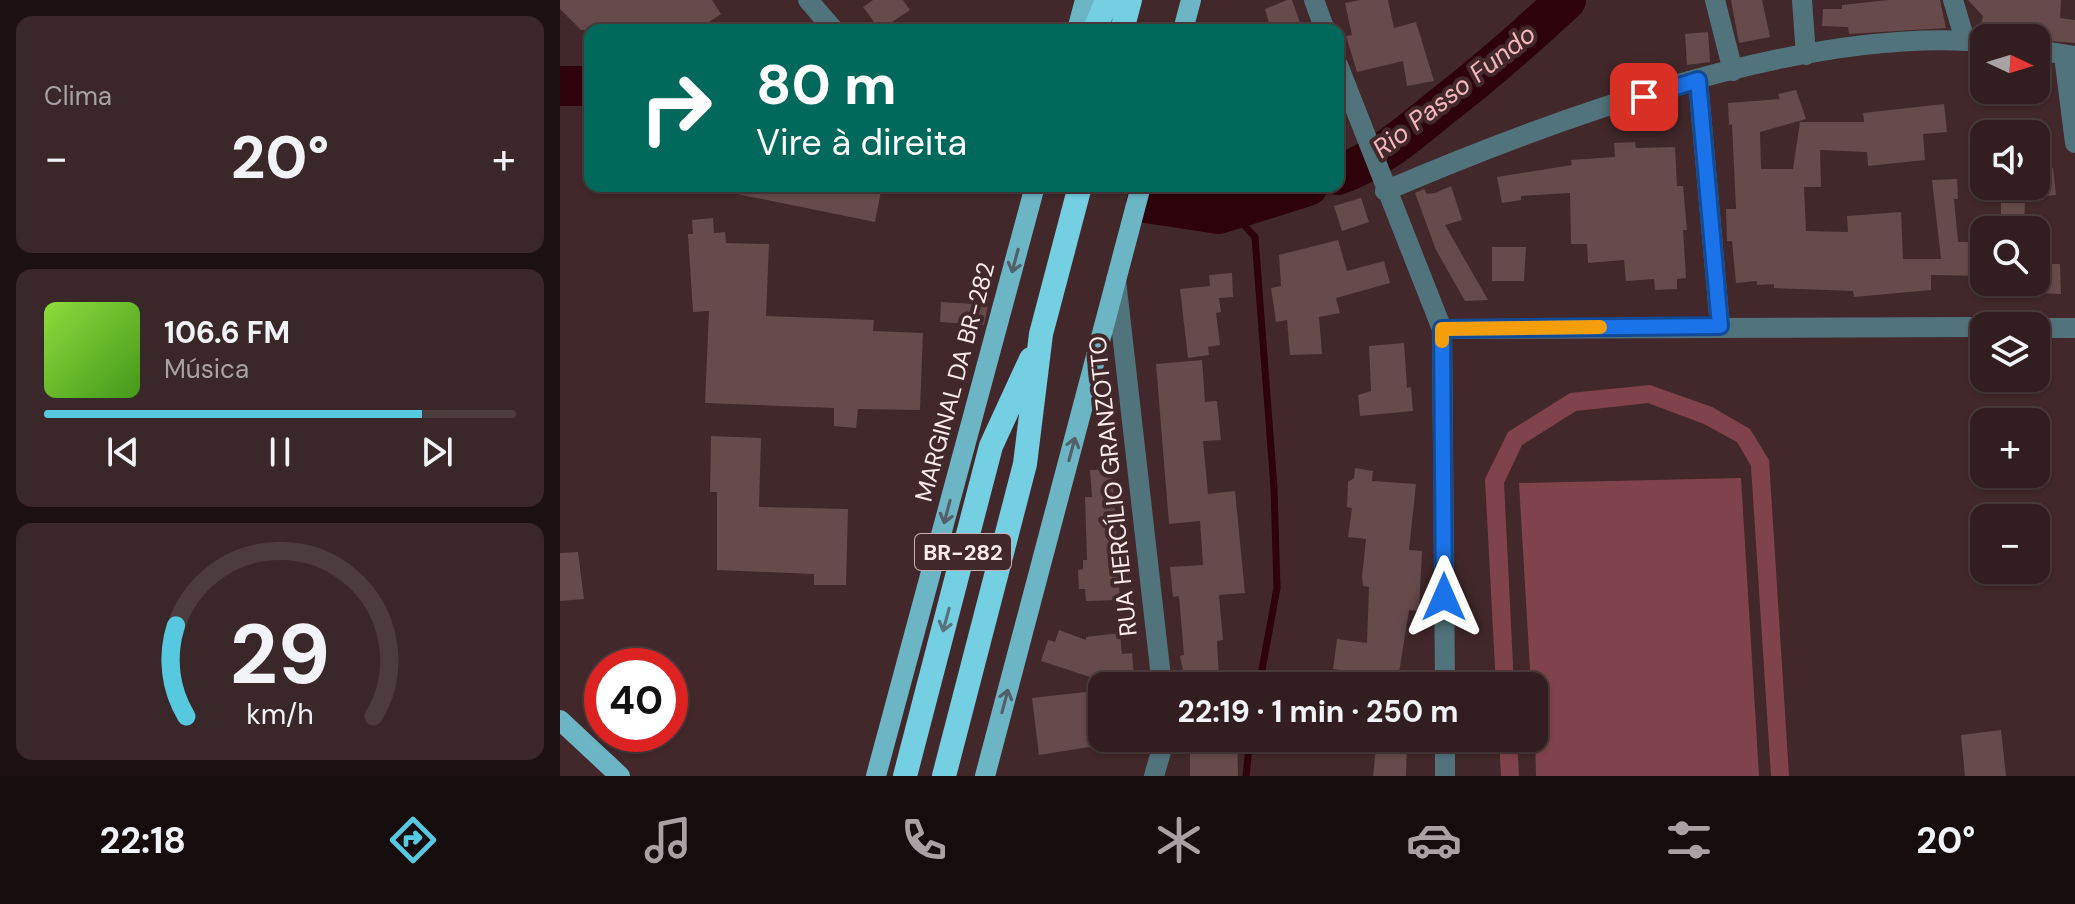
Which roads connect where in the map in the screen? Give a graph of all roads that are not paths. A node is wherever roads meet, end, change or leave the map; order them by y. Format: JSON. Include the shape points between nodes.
{"nodes":[{"id":1,"x":808,"y":0,"type":"edge"},
{"id":2,"x":1085,"y":0,"type":"edge"},
{"id":3,"x":1107,"y":0,"type":"edge"},
{"id":4,"x":1130,"y":0,"type":"edge"},
{"id":5,"x":1191,"y":0,"type":"edge"},
{"id":6,"x":1314,"y":0,"type":"edge"},
{"id":7,"x":1715,"y":0,"type":"edge"},
{"id":8,"x":1802,"y":0,"type":"edge"},
{"id":9,"x":1953,"y":0,"type":"edge"},
{"id":10,"x":829,"y":24,"type":"edge"},
{"id":11,"x":1079,"y":24,"type":"edge"},
{"id":12,"x":1097,"y":24,"type":"edge"},
{"id":13,"x":1124,"y":24,"type":"edge"},
{"id":14,"x":1185,"y":24,"type":"edge"},
{"id":15,"x":1323,"y":24,"type":"edge"},
{"id":16,"x":1970,"y":33,"type":"edge"},
{"id":17,"x":1970,"y":41,"type":"edge"},
{"id":18,"x":1806,"y":55,"type":"junction"},
{"id":19,"x":2069,"y":56,"type":"edge"},
{"id":20,"x":1733,"y":71,"type":"junction"},
{"id":21,"x":1698,"y":80,"type":"junction"},
{"id":22,"x":1344,"y":81,"type":"edge"},
{"id":23,"x":2075,"y":143,"type":"edge"},
{"id":24,"x":1382,"y":183,"type":"junction"},
{"id":25,"x":1033,"y":192,"type":"edge"},
{"id":26,"x":1078,"y":192,"type":"edge"},
{"id":27,"x":1139,"y":192,"type":"edge"},
{"id":28,"x":1116,"y":280,"type":"junction"},
{"id":29,"x":1720,"y":326,"type":"junction"},
{"id":30,"x":1970,"y":327,"type":"edge"},
{"id":31,"x":2050,"y":328,"type":"edge"},
{"id":32,"x":2075,"y":328,"type":"edge"},
{"id":33,"x":1442,"y":329,"type":"junction"},
{"id":34,"x":1041,"y":334,"type":"junction"},
{"id":35,"x":1160,"y":672,"type":"edge"},
{"id":36,"x":1445,"y":672,"type":"edge"},
{"id":37,"x":560,"y":720,"type":"edge"},
{"id":38,"x":1161,"y":752,"type":"edge"},
{"id":39,"x":1445,"y":752,"type":"edge"},
{"id":40,"x":620,"y":776,"type":"edge"},
{"id":41,"x":876,"y":776,"type":"edge"},
{"id":42,"x":905,"y":776,"type":"edge"},
{"id":43,"x":944,"y":776,"type":"edge"},
{"id":44,"x":985,"y":776,"type":"edge"},
{"id":45,"x":1154,"y":776,"type":"edge"},
{"id":46,"x":1445,"y":776,"type":"edge"}],
"edges":[{"from":1,"to":10,"type":"street"},
{"from":2,"to":11,"type":"main road"},
{"from":3,"to":12,"type":"highway"},
{"from":4,"to":13,"type":"highway"},
{"from":5,"to":14,"type":"main road"},
{"from":6,"to":15,"type":"street"},
{"from":7,"to":20,"type":"street"},
{"from":8,"to":18,"type":"street"},
{"from":9,"to":16,"type":"street"},
{"from":17,"to":18,"type":"street","via":[[1864,46]]},
{"from":18,"to":20,"type":"street"},
{"from":19,"to":23,"type":"street"},
{"from":20,"to":21,"type":"street"},
{"from":21,"to":24,"type":"street"},
{"from":21,"to":29,"type":"street"},
{"from":22,"to":24,"type":"street"},
{"from":24,"to":33,"type":"street"},
{"from":25,"to":41,"type":"main road","name":"MARGINAL DA BR-282","one_way":true},
{"from":26,"to":34,"type":"highway","number":"BR-282"},
{"from":27,"to":28,"type":"main road"},
{"from":28,"to":35,"type":"street","name":"RUA HERCÍLIO GRANZOTTO"},
{"from":44,"to":28,"type":"main road","one_way":true},
{"from":29,"to":30,"type":"street"},
{"from":29,"to":33,"type":"street"},
{"from":31,"to":32,"type":"street"},
{"from":33,"to":36,"type":"street"},
{"from":34,"to":42,"type":"highway","number":"BR-282","one_way":true,"via":[[991,446]]},
{"from":34,"to":43,"type":"highway","number":"BR-282","via":[[1025,464]]},
{"from":37,"to":40,"type":"main road"},
{"from":38,"to":45,"type":"street"},
{"from":39,"to":46,"type":"street"}]}
